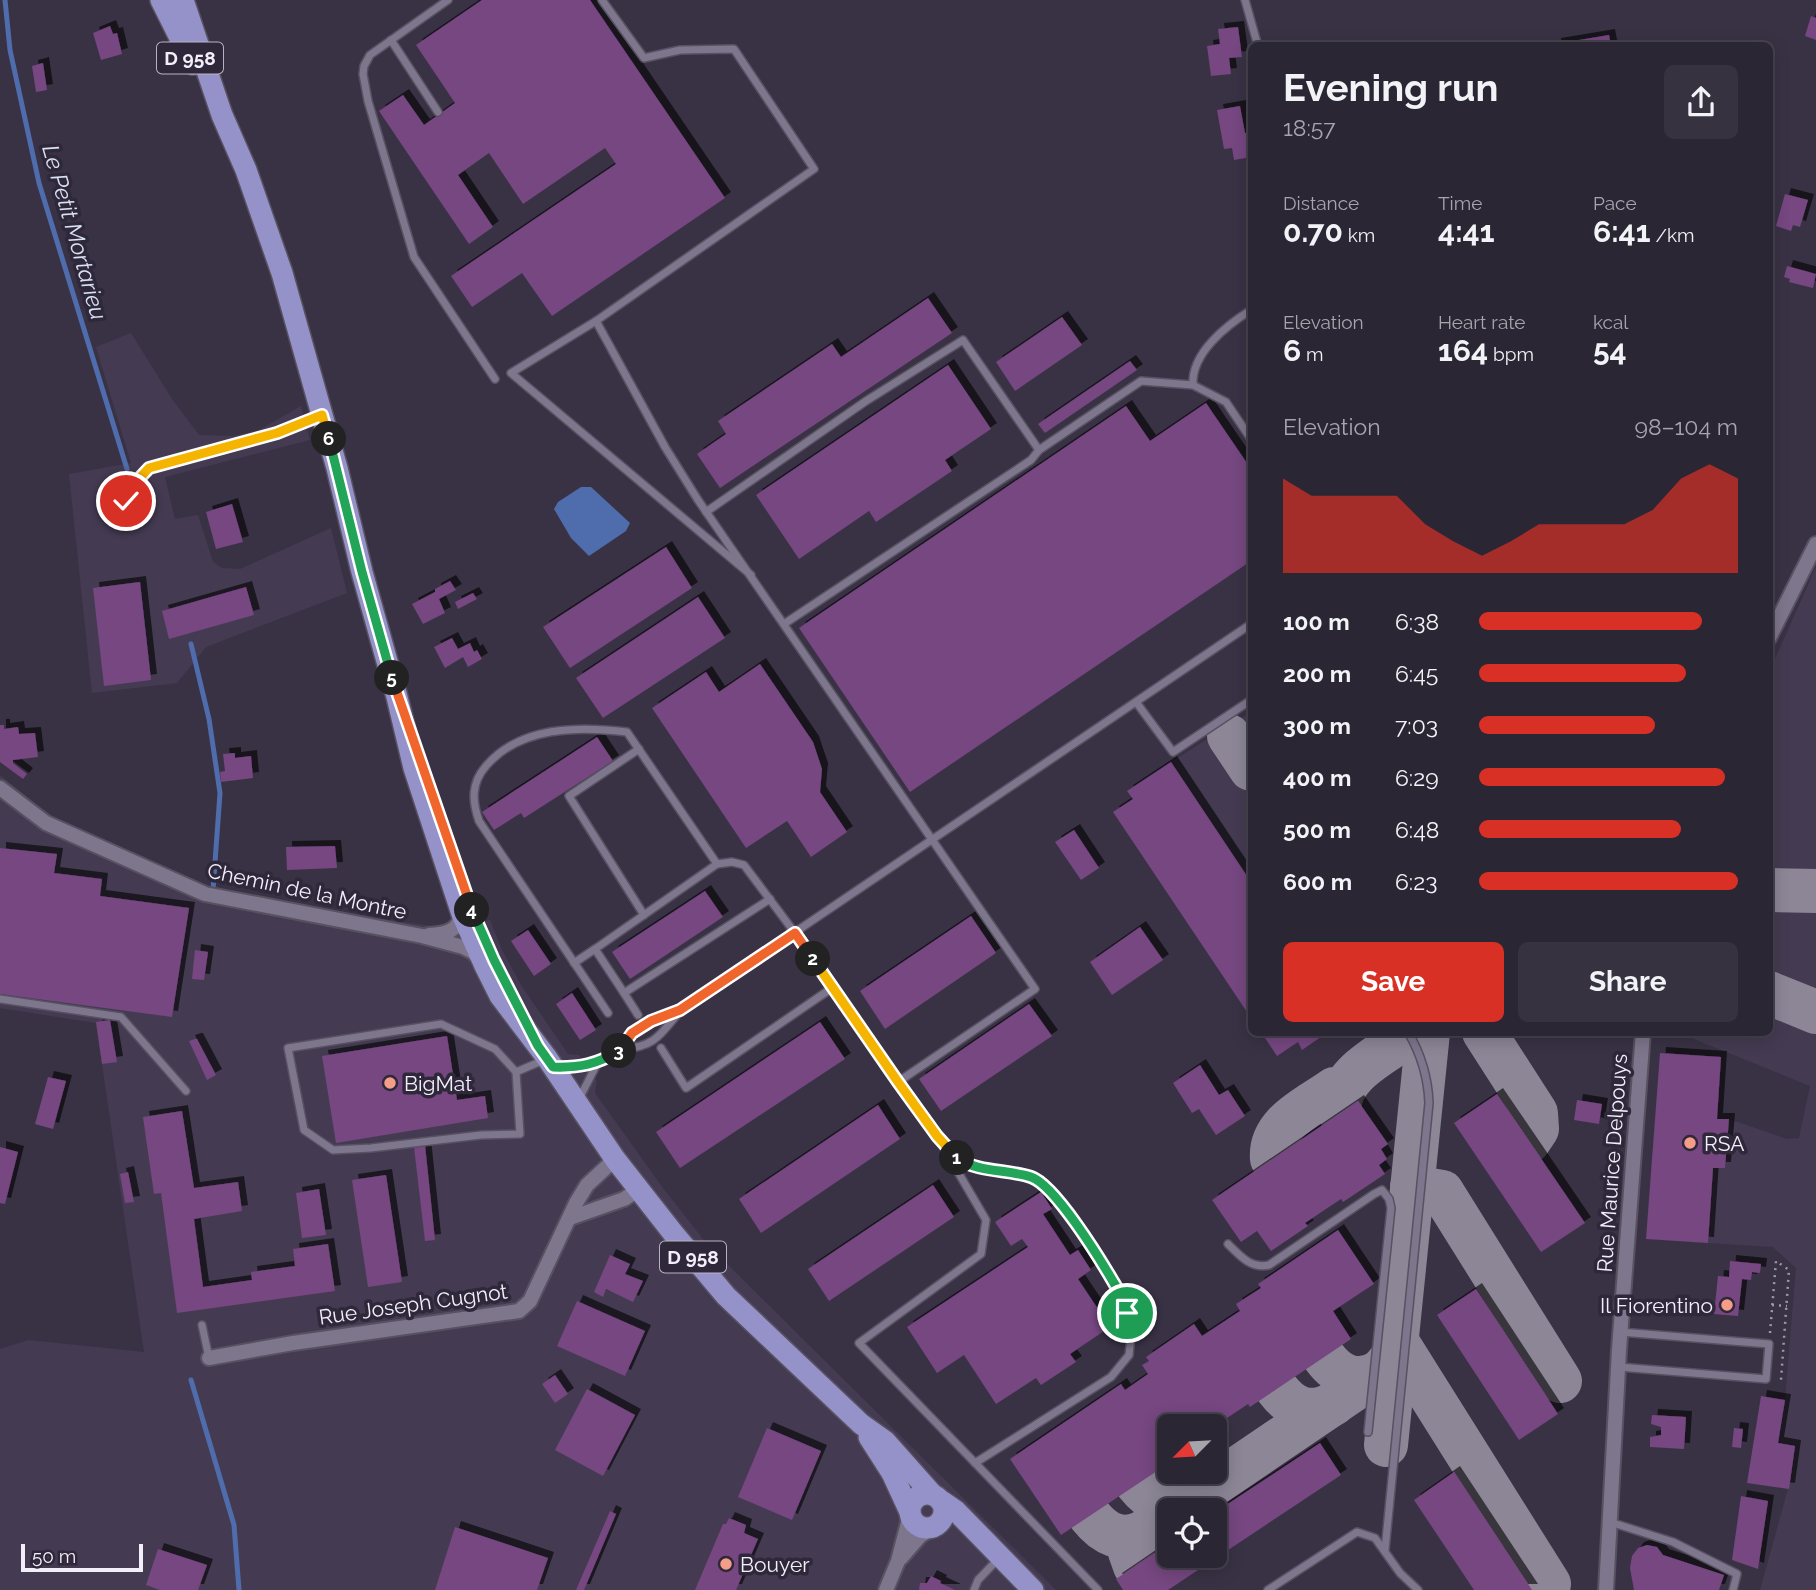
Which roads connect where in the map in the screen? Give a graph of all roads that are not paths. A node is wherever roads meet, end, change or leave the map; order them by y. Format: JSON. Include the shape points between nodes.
{"nodes":[{"id":1,"x":161,"y":0,"type":"edge"},
{"id":2,"x":183,"y":0,"type":"edge"},
{"id":3,"x":448,"y":0,"type":"edge"},
{"id":4,"x":601,"y":0,"type":"edge"},
{"id":5,"x":1245,"y":0,"type":"edge"},
{"id":6,"x":391,"y":40,"type":"junction"},
{"id":7,"x":1257,"y":42,"type":"edge"},
{"id":8,"x":438,"y":112,"type":"dead end"},
{"id":9,"x":222,"y":115,"type":"junction"},
{"id":10,"x":1248,"y":312,"type":"edge"},
{"id":11,"x":596,"y":321,"type":"junction"},
{"id":12,"x":495,"y":379,"type":"dead end"},
{"id":13,"x":1193,"y":385,"type":"junction"},
{"id":14,"x":322,"y":415,"type":"junction"},
{"id":15,"x":1248,"y":435,"type":"edge"},
{"id":16,"x":1039,"y":450,"type":"junction"},
{"id":17,"x":126,"y":501,"type":"dead end"},
{"id":18,"x":706,"y":512,"type":"junction"},
{"id":19,"x":1816,"y":544,"type":"edge"},
{"id":20,"x":751,"y":575,"type":"junction"},
{"id":21,"x":784,"y":624,"type":"junction"},
{"id":22,"x":1248,"y":627,"type":"edge"},
{"id":23,"x":1773,"y":630,"type":"edge"},
{"id":24,"x":397,"y":697,"type":"junction"},
{"id":25,"x":1136,"y":702,"type":"junction"},
{"id":26,"x":1248,"y":703,"type":"edge"},
{"id":27,"x":639,"y":749,"type":"junction"},
{"id":28,"x":0,"y":788,"type":"edge"},
{"id":29,"x":932,"y":840,"type":"junction"},
{"id":30,"x":717,"y":864,"type":"junction"},
{"id":31,"x":771,"y":899,"type":"junction"},
{"id":32,"x":462,"y":914,"type":"junction"},
{"id":33,"x":644,"y":915,"type":"junction"},
{"id":34,"x":795,"y":933,"type":"junction"},
{"id":35,"x":422,"y":936,"type":"junction"},
{"id":36,"x":595,"y":949,"type":"junction"},
{"id":37,"x":574,"y":963,"type":"junction"},
{"id":38,"x":485,"y":966,"type":"junction"},
{"id":39,"x":832,"y":988,"type":"junction"},
{"id":40,"x":624,"y":993,"type":"junction"},
{"id":41,"x":0,"y":999,"type":"edge"},
{"id":42,"x":680,"y":1010,"type":"junction"},
{"id":43,"x":608,"y":1013,"type":"dead end"},
{"id":44,"x":638,"y":1015,"type":"dead end"},
{"id":45,"x":1410,"y":1036,"type":"edge"},
{"id":46,"x":1643,"y":1036,"type":"edge"},
{"id":47,"x":661,"y":1048,"type":"dead end"},
{"id":48,"x":622,"y":1049,"type":"junction"},
{"id":49,"x":546,"y":1057,"type":"junction"},
{"id":50,"x":597,"y":1064,"type":"junction"},
{"id":51,"x":516,"y":1072,"type":"junction"},
{"id":52,"x":898,"y":1082,"type":"junction"},
{"id":53,"x":186,"y":1091,"type":"dead end"},
{"id":54,"x":578,"y":1104,"type":"junction"},
{"id":55,"x":937,"y":1136,"type":"junction"},
{"id":56,"x":615,"y":1158,"type":"junction"},
{"id":57,"x":638,"y":1190,"type":"junction"},
{"id":58,"x":570,"y":1218,"type":"junction"},
{"id":59,"x":1228,"y":1244,"type":"dead end"},
{"id":60,"x":202,"y":1325,"type":"dead end"},
{"id":61,"x":1620,"y":1332,"type":"junction"},
{"id":62,"x":209,"y":1359,"type":"joint"},
{"id":63,"x":1618,"y":1367,"type":"junction"},
{"id":64,"x":861,"y":1423,"type":"junction"},
{"id":65,"x":1368,"y":1432,"type":"dead end"},
{"id":66,"x":975,"y":1463,"type":"junction"},
{"id":67,"x":937,"y":1498,"type":"junction"},
{"id":68,"x":910,"y":1513,"type":"junction"},
{"id":69,"x":1610,"y":1522,"type":"junction"},
{"id":70,"x":935,"y":1526,"type":"junction"},
{"id":71,"x":974,"y":1532,"type":"junction"},
{"id":72,"x":1385,"y":1550,"type":"junction"},
{"id":73,"x":999,"y":1558,"type":"junction"},
{"id":74,"x":898,"y":1561,"type":"junction"},
{"id":75,"x":886,"y":1590,"type":"edge"},
{"id":76,"x":974,"y":1590,"type":"edge"},
{"id":77,"x":1032,"y":1590,"type":"edge"},
{"id":78,"x":1098,"y":1590,"type":"edge"},
{"id":79,"x":1268,"y":1590,"type":"edge"},
{"id":80,"x":1418,"y":1590,"type":"edge"},
{"id":81,"x":1606,"y":1590,"type":"edge"},
{"id":82,"x":1733,"y":1590,"type":"edge"}],
"edges":[{"from":1,"to":9,"type":"main road","number":"D 958"},
{"from":2,"to":9,"type":"main road","number":"D 958"},
{"from":3,"to":6,"type":"lane"},
{"from":4,"to":11,"type":"lane","via":[[644,58],[680,50],[734,49],[814,169]]},
{"from":5,"to":7,"type":"lane"},
{"from":6,"to":8,"type":"lane"},
{"from":6,"to":12,"type":"lane","via":[[370,55],[363,74],[410,245]]},
{"from":9,"to":14,"type":"main road","number":"D 958","via":[[282,272]]},
{"from":10,"to":13,"type":"lane","via":[[1214,338],[1192,373]]},
{"from":11,"to":18,"type":"lane"},
{"from":11,"to":20,"type":"lane","via":[[511,373]]},
{"from":13,"to":15,"type":"lane","via":[[1226,402]]},
{"from":13,"to":16,"type":"lane","via":[[1141,381]]},
{"from":14,"to":17,"type":"lane","via":[[277,433],[149,468]]},
{"from":14,"to":24,"type":"main road","number":"D 958"},
{"from":16,"to":18,"type":"lane","via":[[963,340]]},
{"from":16,"to":21,"type":"lane","via":[[1031,460]]},
{"from":18,"to":20,"type":"lane"},
{"from":19,"to":23,"type":"street"},
{"from":20,"to":21,"type":"lane"},
{"from":21,"to":29,"type":"lane"},
{"from":22,"to":25,"type":"lane"},
{"from":24,"to":32,"type":"main road","number":"D 958","via":[[414,768]]},
{"from":24,"to":49,"type":"main road","number":"D 958","via":[[475,917]]},
{"from":25,"to":26,"type":"lane","via":[[1172,752]]},
{"from":25,"to":29,"type":"lane"},
{"from":27,"to":30,"type":"lane"},
{"from":27,"to":33,"type":"lane","via":[[569,796]]},
{"from":27,"to":37,"type":"lane","via":[[627,732],[597,728],[554,732],[516,741],[498,751],[478,774],[474,805],[479,821]]},
{"from":28,"to":35,"type":"street","name":"Chemin de la Montre","via":[[46,823],[205,894]]},
{"from":29,"to":34,"type":"lane"},
{"from":29,"to":52,"type":"lane","via":[[1035,989]]},
{"from":30,"to":31,"type":"lane","via":[[744,865]]},
{"from":30,"to":33,"type":"lane"},
{"from":31,"to":34,"type":"lane"},
{"from":31,"to":40,"type":"lane"},
{"from":32,"to":35,"type":"street","name":"Chemin de la Montre","via":[[452,931]]},
{"from":32,"to":38,"type":"main road","number":"D 958"},
{"from":33,"to":36,"type":"lane"},
{"from":34,"to":39,"type":"lane"},
{"from":34,"to":42,"type":"lane"},
{"from":35,"to":38,"type":"street","name":"Chemin de la Montre","via":[[463,947]]},
{"from":36,"to":37,"type":"lane"},
{"from":36,"to":40,"type":"lane"},
{"from":37,"to":43,"type":"lane"},
{"from":38,"to":49,"type":"main road","number":"D 958","via":[[500,996]]},
{"from":39,"to":47,"type":"lane","via":[[686,1088]]},
{"from":39,"to":52,"type":"lane"},
{"from":40,"to":44,"type":"lane"},
{"from":41,"to":53,"type":"lane","via":[[121,1017]]},
{"from":42,"to":48,"type":"lane","via":[[632,1033]]},
{"from":42,"to":48,"type":"lane","via":[[647,1044]]},
{"from":45,"to":72,"type":"lane","via":[[1429,1085],[1429,1103]]},
{"from":46,"to":61,"type":"street","name":"Rue Maurice Delpouys"},
{"from":48,"to":50,"type":"lane"},
{"from":49,"to":50,"type":"lane","via":[[567,1068]]},
{"from":49,"to":51,"type":"lane"},
{"from":49,"to":54,"type":"main road","number":"D 958"},
{"from":50,"to":54,"type":"lane"},
{"from":51,"to":51,"type":"lane","via":[[520,1134],[333,1150],[304,1130],[288,1048],[442,1024],[495,1049]]},
{"from":52,"to":55,"type":"lane"},
{"from":54,"to":56,"type":"main road","number":"D 958"},
{"from":55,"to":66,"type":"lane","via":[[986,1220],[981,1254],[859,1343]]},
{"from":55,"to":66,"type":"lane","via":[[971,1166],[1021,1174],[1044,1183],[1115,1284],[1130,1336],[1129,1355],[1111,1377]]},
{"from":56,"to":57,"type":"main road","number":"D 958"},
{"from":56,"to":58,"type":"street","name":"Rue Joseph Cugnot","via":[[587,1185]]},
{"from":57,"to":58,"type":"street"},
{"from":57,"to":64,"type":"main road","number":"D 958","via":[[726,1296]]},
{"from":58,"to":62,"type":"street","name":"Rue Joseph Cugnot","via":[[530,1301],[519,1311]]},
{"from":59,"to":65,"type":"lane","via":[[1254,1265],[1269,1265],[1374,1194],[1382,1191],[1387,1195],[1391,1208]]},
{"from":60,"to":62,"type":"lane"},
{"from":61,"to":63,"type":"street","name":"Rue Maurice Delpouys"},
{"from":61,"to":63,"type":"lane","via":[[1769,1344],[1766,1379]]},
{"from":63,"to":69,"type":"street","name":"Rue Maurice Delpouys"},
{"from":64,"to":67,"type":"main road","number":"D 958","via":[[885,1441]]},
{"from":64,"to":68,"type":"main road","number":"D 958"},
{"from":66,"to":78,"type":"lane"},
{"from":67,"to":68,"type":"main road","via":[[921,1494],[912,1501]]},
{"from":67,"to":70,"type":"main road","via":[[944,1515]]},
{"from":67,"to":71,"type":"main road","number":"D 958"},
{"from":68,"to":70,"type":"main road","via":[[917,1524]]},
{"from":68,"to":74,"type":"street"},
{"from":69,"to":81,"type":"street","name":"Rue Maurice Delpouys"},
{"from":69,"to":82,"type":"lane","via":[[1674,1542],[1737,1574]]},
{"from":70,"to":71,"type":"main road"},
{"from":70,"to":74,"type":"street"},
{"from":71,"to":73,"type":"main road","number":"D 958"},
{"from":72,"to":79,"type":"lane","via":[[1375,1538],[1357,1532]]},
{"from":72,"to":80,"type":"lane"},
{"from":73,"to":76,"type":"lane"},
{"from":73,"to":77,"type":"main road","number":"D 958"},
{"from":74,"to":75,"type":"street"}]}
